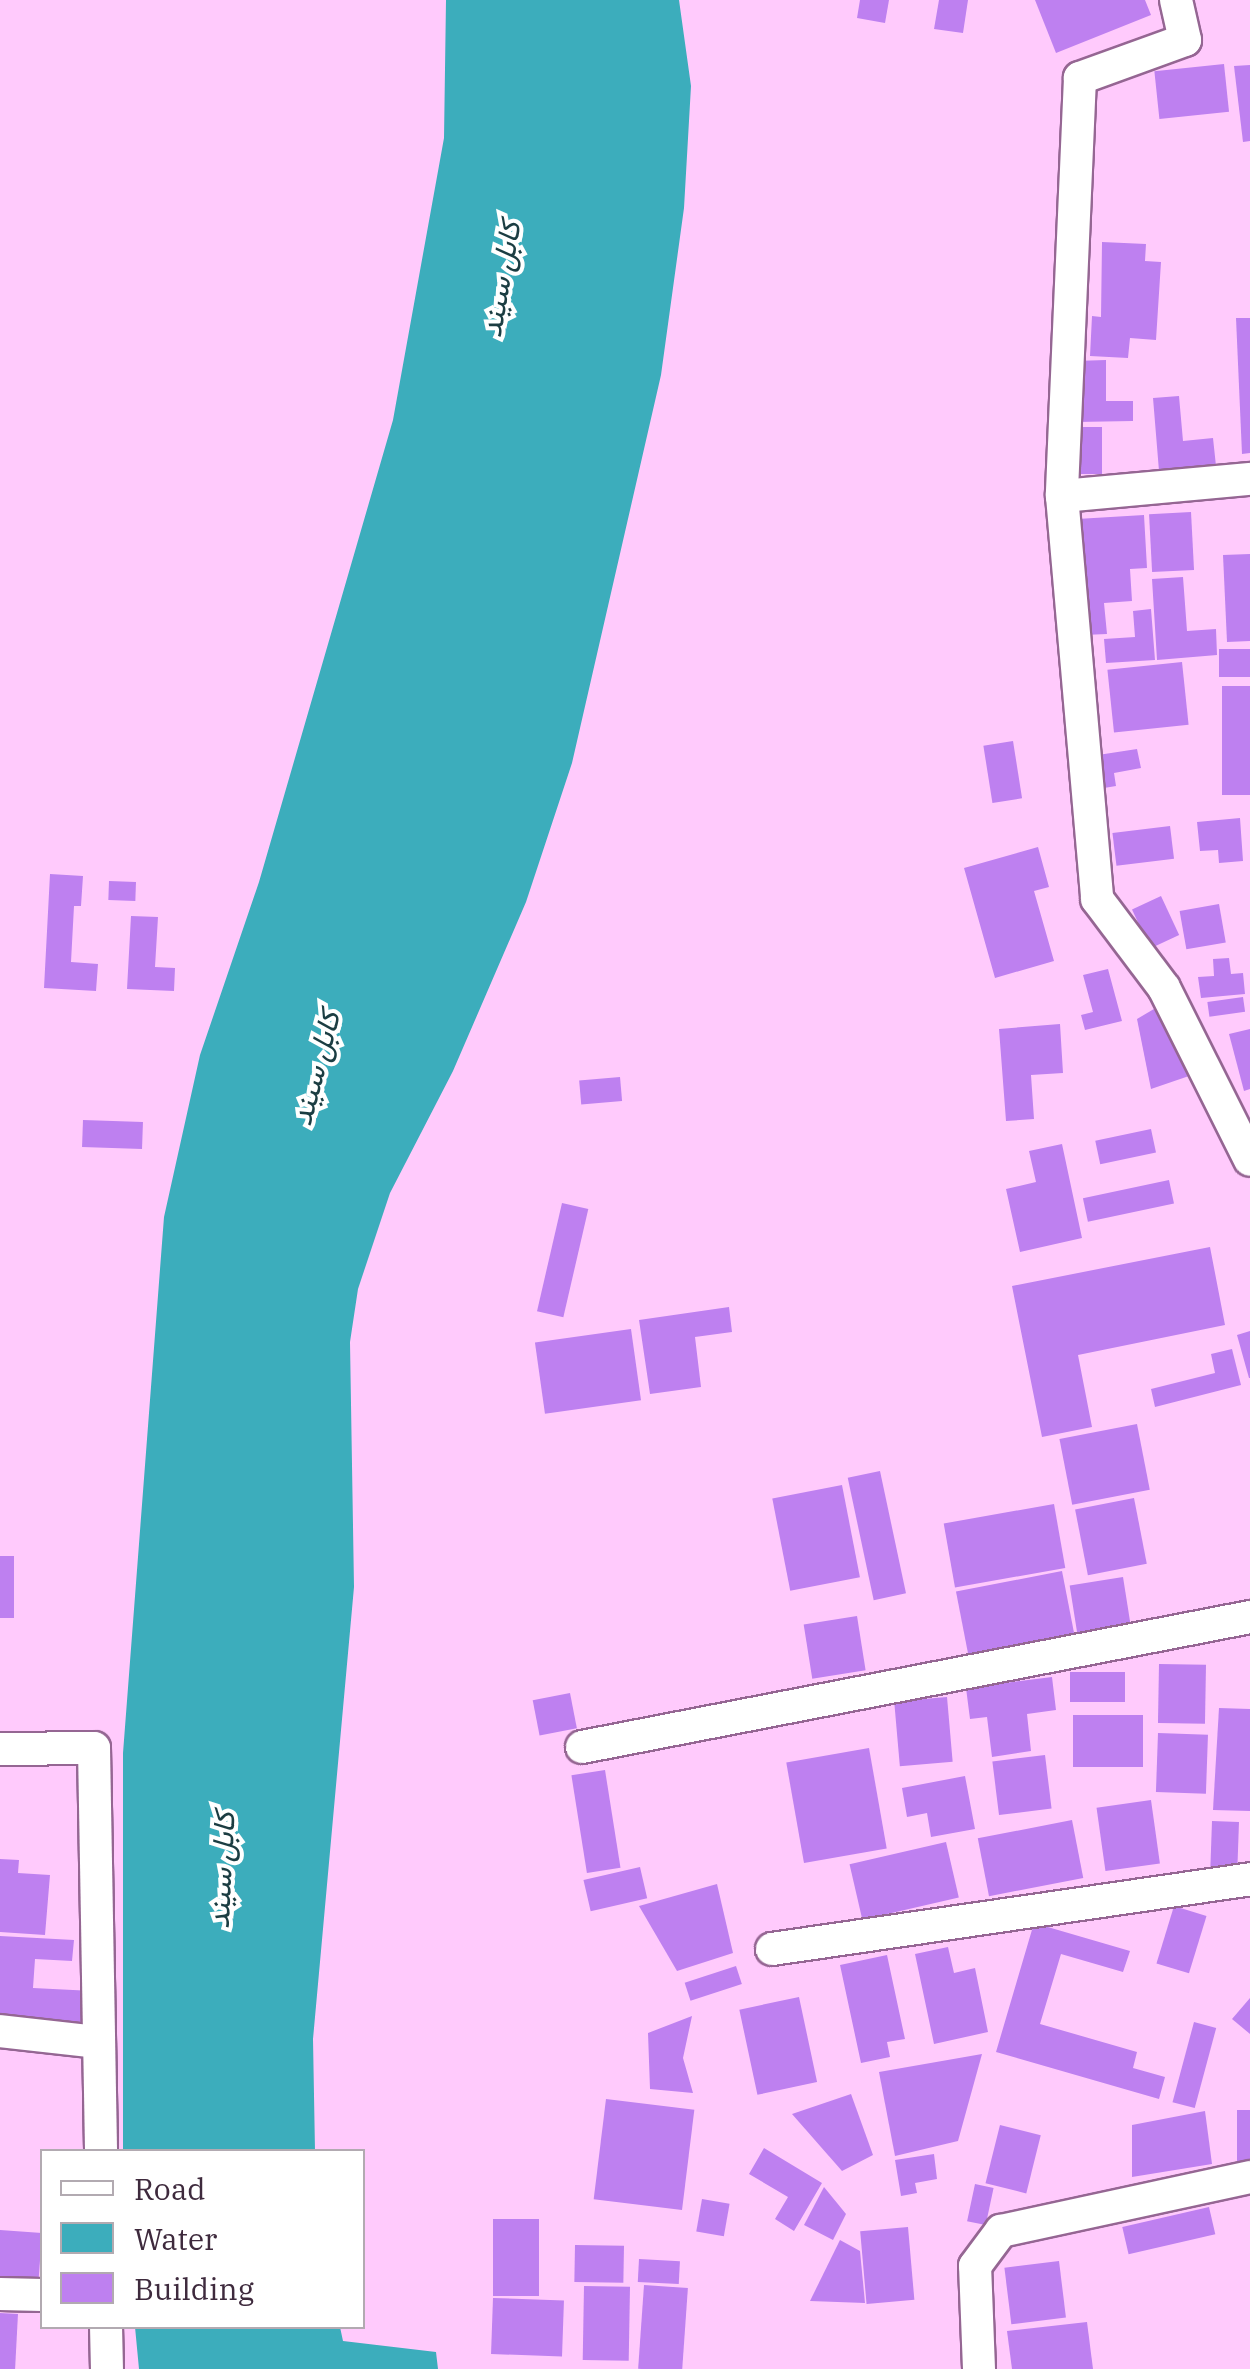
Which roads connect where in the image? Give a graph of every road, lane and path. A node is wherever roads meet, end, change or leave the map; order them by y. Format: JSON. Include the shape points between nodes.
{"nodes":[{"id":1,"x":1176,"y":0,"type":"edge"},
{"id":2,"x":1250,"y":480,"type":"edge"},
{"id":3,"x":1062,"y":496,"type":"junction"},
{"id":4,"x":1250,"y":1160,"type":"edge"},
{"id":5,"x":1250,"y":1617,"type":"edge"},
{"id":6,"x":582,"y":1748,"type":"dead end"},
{"id":7,"x":0,"y":1749,"type":"edge"},
{"id":8,"x":1250,"y":1879,"type":"edge"},
{"id":9,"x":772,"y":1949,"type":"dead end"},
{"id":10,"x":0,"y":2030,"type":"edge"},
{"id":11,"x":98,"y":2042,"type":"junction"},
{"id":12,"x":101,"y":2149,"type":"edge"},
{"id":13,"x":1250,"y":2177,"type":"edge"},
{"id":14,"x":0,"y":2294,"type":"edge"},
{"id":15,"x":40,"y":2296,"type":"edge"},
{"id":16,"x":106,"y":2329,"type":"edge"},
{"id":17,"x":107,"y":2369,"type":"edge"},
{"id":18,"x":979,"y":2369,"type":"edge"}],
"edges":[{"from":1,"to":3,"type":"street","via":[[1184,40],[1080,78]]},
{"from":2,"to":3,"type":"street"},
{"from":3,"to":4,"type":"street","via":[[1097,899],[1164,988]]},
{"from":5,"to":6,"type":"street"},
{"from":7,"to":11,"type":"street","via":[[94,1748]]},
{"from":8,"to":9,"type":"street"},
{"from":10,"to":11,"type":"street"},
{"from":11,"to":12,"type":"street"},
{"from":13,"to":18,"type":"street","via":[[1001,2231],[975,2266]]},
{"from":14,"to":15,"type":"street"},
{"from":16,"to":17,"type":"street"}]}
